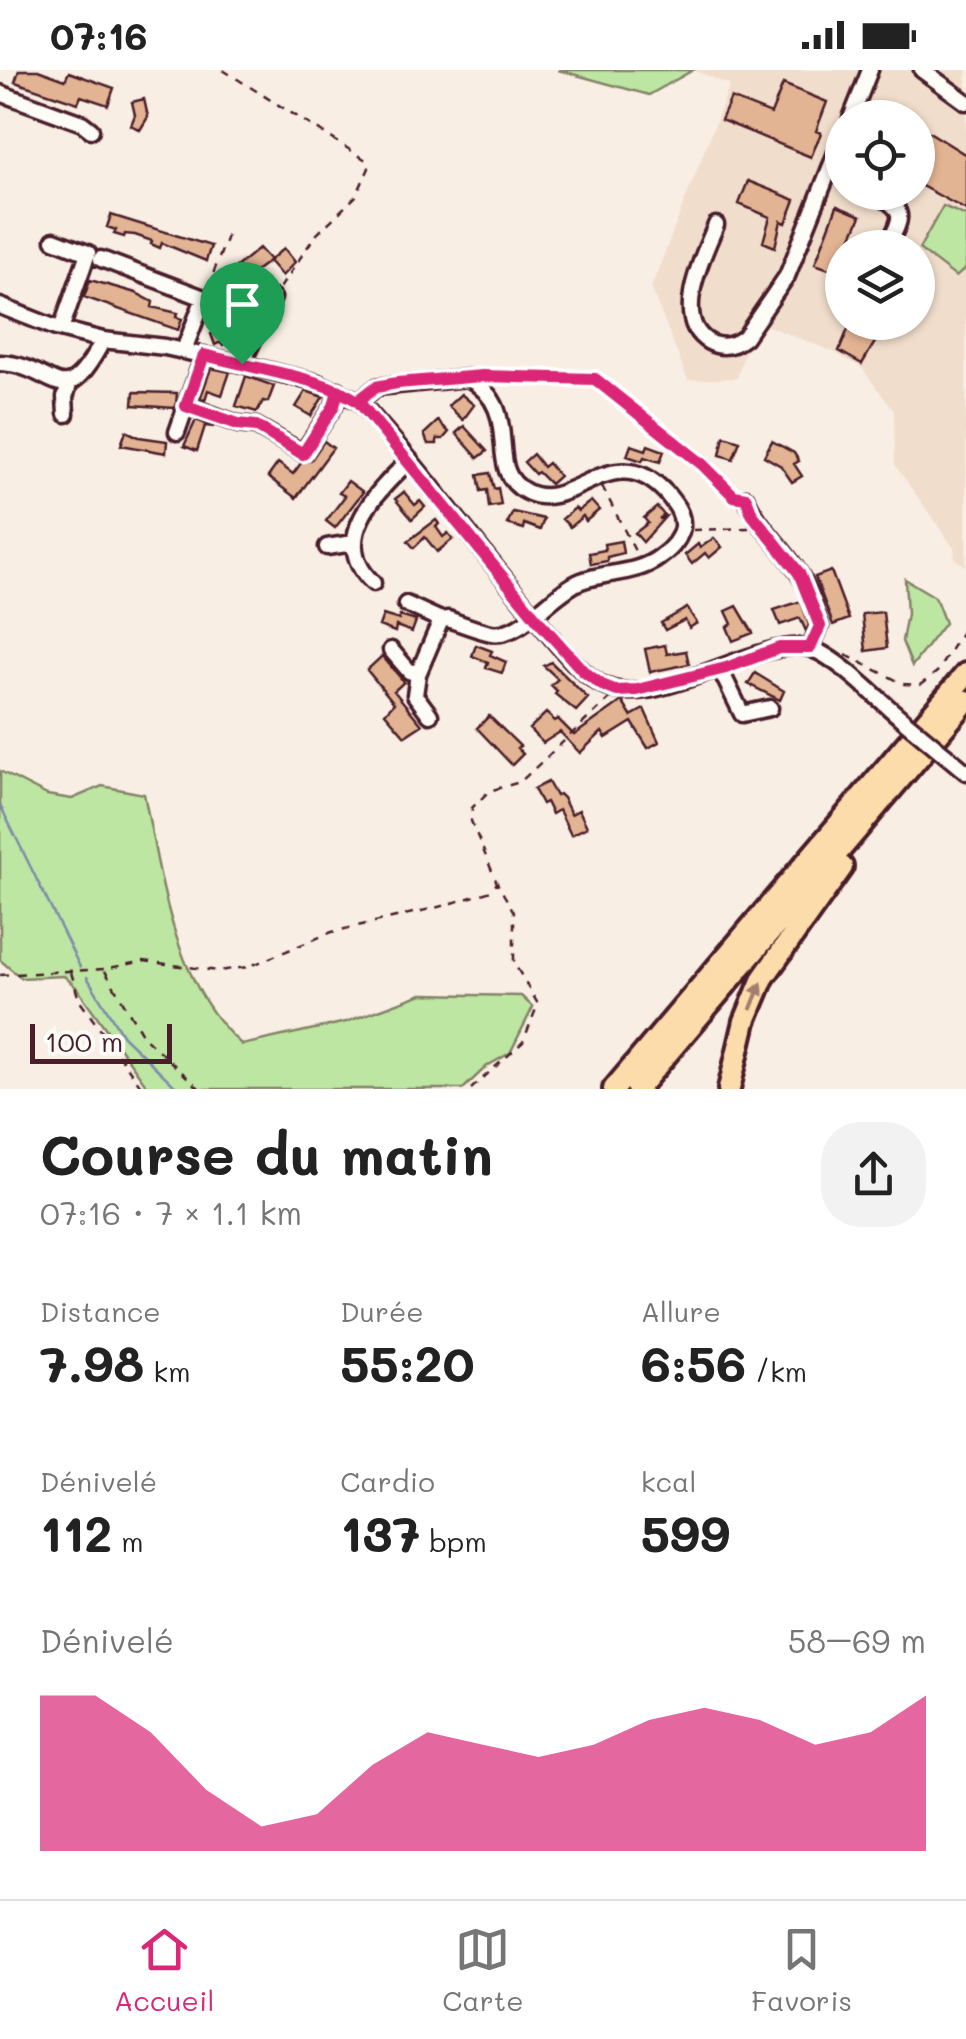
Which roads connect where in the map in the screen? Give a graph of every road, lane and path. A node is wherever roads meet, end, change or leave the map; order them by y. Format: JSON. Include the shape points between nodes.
{"nodes":[{"id":1,"x":223,"y":70,"type":"edge"},
{"id":2,"x":870,"y":70,"type":"edge"},
{"id":3,"x":922,"y":70,"type":"edge"},
{"id":4,"x":940,"y":75,"type":"edge"},
{"id":5,"x":0,"y":93,"type":"edge"},
{"id":6,"x":858,"y":100,"type":"edge"},
{"id":7,"x":966,"y":102,"type":"edge"},
{"id":8,"x":91,"y":130,"type":"dead end"},
{"id":9,"x":825,"y":195,"type":"edge"},
{"id":10,"x":716,"y":225,"type":"dead end"},
{"id":11,"x":230,"y":228,"type":"dead end"},
{"id":12,"x":54,"y":240,"type":"dead end"},
{"id":13,"x":101,"y":259,"type":"dead end"},
{"id":14,"x":204,"y":298,"type":"junction"},
{"id":15,"x":273,"y":298,"type":"joint"},
{"id":16,"x":0,"y":306,"type":"edge"},
{"id":17,"x":60,"y":329,"type":"junction"},
{"id":18,"x":103,"y":340,"type":"junction"},
{"id":19,"x":184,"y":350,"type":"junction"},
{"id":20,"x":204,"y":355,"type":"junction"},
{"id":21,"x":0,"y":363,"type":"edge"},
{"id":22,"x":242,"y":364,"type":"junction"},
{"id":23,"x":468,"y":378,"type":"junction"},
{"id":24,"x":70,"y":382,"type":"junction"},
{"id":25,"x":338,"y":390,"type":"junction"},
{"id":26,"x":358,"y":401,"type":"junction"},
{"id":27,"x":186,"y":406,"type":"junction"},
{"id":28,"x":66,"y":414,"type":"dead end"},
{"id":29,"x":177,"y":432,"type":"dead end"},
{"id":30,"x":410,"y":460,"type":"junction"},
{"id":31,"x":597,"y":476,"type":"junction"},
{"id":32,"x":746,"y":498,"type":"joint"},
{"id":33,"x":758,"y":522,"type":"junction"},
{"id":34,"x":682,"y":530,"type":"junction"},
{"id":35,"x":352,"y":543,"type":"junction"},
{"id":36,"x":327,"y":547,"type":"dead end"},
{"id":37,"x":643,"y":567,"type":"junction"},
{"id":38,"x":373,"y":582,"type":"dead end"},
{"id":39,"x":406,"y":604,"type":"dead end"},
{"id":40,"x":533,"y":614,"type":"junction"},
{"id":41,"x":440,"y":620,"type":"junction"},
{"id":42,"x":966,"y":624,"type":"edge"},
{"id":43,"x":810,"y":648,"type":"junction"},
{"id":44,"x":391,"y":650,"type":"dead end"},
{"id":45,"x":845,"y":654,"type":"dead end"},
{"id":46,"x":720,"y":669,"type":"junction"},
{"id":47,"x":418,"y":674,"type":"junction"},
{"id":48,"x":966,"y":674,"type":"edge"},
{"id":49,"x":617,"y":691,"type":"junction"},
{"id":50,"x":966,"y":701,"type":"edge"},
{"id":51,"x":770,"y":708,"type":"dead end"},
{"id":52,"x":430,"y":716,"type":"dead end"},
{"id":53,"x":941,"y":731,"type":"junction"},
{"id":54,"x":966,"y":772,"type":"edge"},
{"id":55,"x":497,"y":883,"type":"junction"},
{"id":56,"x":731,"y":952,"type":"junction"},
{"id":57,"x":104,"y":969,"type":"junction"},
{"id":58,"x":71,"y":971,"type":"junction"},
{"id":59,"x":0,"y":975,"type":"edge"},
{"id":60,"x":143,"y":1089,"type":"edge"},
{"id":61,"x":200,"y":1089,"type":"edge"},
{"id":62,"x":470,"y":1089,"type":"edge"},
{"id":63,"x":604,"y":1089,"type":"edge"},
{"id":64,"x":614,"y":1089,"type":"edge"},
{"id":65,"x":637,"y":1089,"type":"edge"},
{"id":66,"x":728,"y":1089,"type":"edge"}],
"edges":[{"from":1,"to":15,"type":"path","via":[[369,168],[356,196],[315,236]]},
{"from":2,"to":6,"type":"street"},
{"from":3,"to":4,"type":"street"},
{"from":4,"to":7,"type":"street"},
{"from":5,"to":8,"type":"street"},
{"from":9,"to":10,"type":"street","via":[[781,286],[738,343],[718,346],[694,322],[691,289]]},
{"from":11,"to":14,"type":"path"},
{"from":12,"to":17,"type":"street","via":[[88,252]]},
{"from":13,"to":14,"type":"street"},
{"from":14,"to":19,"type":"street"},
{"from":15,"to":22,"type":"street"},
{"from":16,"to":17,"type":"street"},
{"from":17,"to":18,"type":"street"},
{"from":18,"to":19,"type":"street"},
{"from":18,"to":24,"type":"street","via":[[87,369]]},
{"from":19,"to":20,"type":"street"},
{"from":20,"to":22,"type":"street"},
{"from":20,"to":27,"type":"street"},
{"from":21,"to":24,"type":"street"},
{"from":22,"to":25,"type":"street"},
{"from":23,"to":26,"type":"street","via":[[376,387]]},
{"from":23,"to":31,"type":"street","via":[[497,404],[504,463],[525,492],[558,495]]},
{"from":23,"to":32,"type":"path","via":[[595,379],[734,496]]},
{"from":24,"to":28,"type":"street"},
{"from":25,"to":26,"type":"street"},
{"from":25,"to":27,"type":"street","via":[[303,454],[256,426]]},
{"from":26,"to":30,"type":"street"},
{"from":27,"to":29,"type":"street"},
{"from":30,"to":35,"type":"street","via":[[358,524]]},
{"from":30,"to":40,"type":"street"},
{"from":31,"to":34,"type":"street","via":[[645,476],[676,505]]},
{"from":31,"to":37,"type":"path"},
{"from":32,"to":33,"type":"street"},
{"from":33,"to":34,"type":"path"},
{"from":33,"to":43,"type":"street","via":[[808,591],[820,626]]},
{"from":34,"to":37,"type":"street","via":[[672,548]]},
{"from":35,"to":36,"type":"street"},
{"from":35,"to":38,"type":"street"},
{"from":37,"to":40,"type":"street","via":[[578,582]]},
{"from":39,"to":41,"type":"street"},
{"from":40,"to":41,"type":"street","via":[[502,634]]},
{"from":40,"to":49,"type":"street","via":[[583,671]]},
{"from":41,"to":47,"type":"street"},
{"from":42,"to":45,"type":"path","via":[[937,672],[920,685]]},
{"from":43,"to":46,"type":"street","via":[[779,648]]},
{"from":43,"to":54,"type":"street","bridge":true},
{"from":44,"to":47,"type":"street"},
{"from":46,"to":49,"type":"street"},
{"from":46,"to":51,"type":"street","via":[[742,714]]},
{"from":47,"to":52,"type":"street","via":[[415,695]]},
{"from":48,"to":56,"type":"highway"},
{"from":49,"to":55,"type":"path","via":[[520,782],[489,791],[472,808],[471,821]]},
{"from":50,"to":53,"type":"highway"},
{"from":53,"to":65,"type":"highway"},
{"from":66,"to":53,"type":"highway","one_way":true,"via":[[762,978]]},
{"from":55,"to":57,"type":"path","via":[[492,891],[443,906],[332,932],[248,967],[218,971],[144,962]]},
{"from":55,"to":62,"type":"path","via":[[514,912],[514,963],[538,1004],[523,1042]]},
{"from":56,"to":63,"type":"highway"},
{"from":56,"to":64,"type":"highway"},
{"from":57,"to":58,"type":"path"},
{"from":57,"to":61,"type":"path","via":[[143,1036]]},
{"from":58,"to":59,"type":"path"},
{"from":58,"to":60,"type":"path","via":[[80,1000]]}]}
